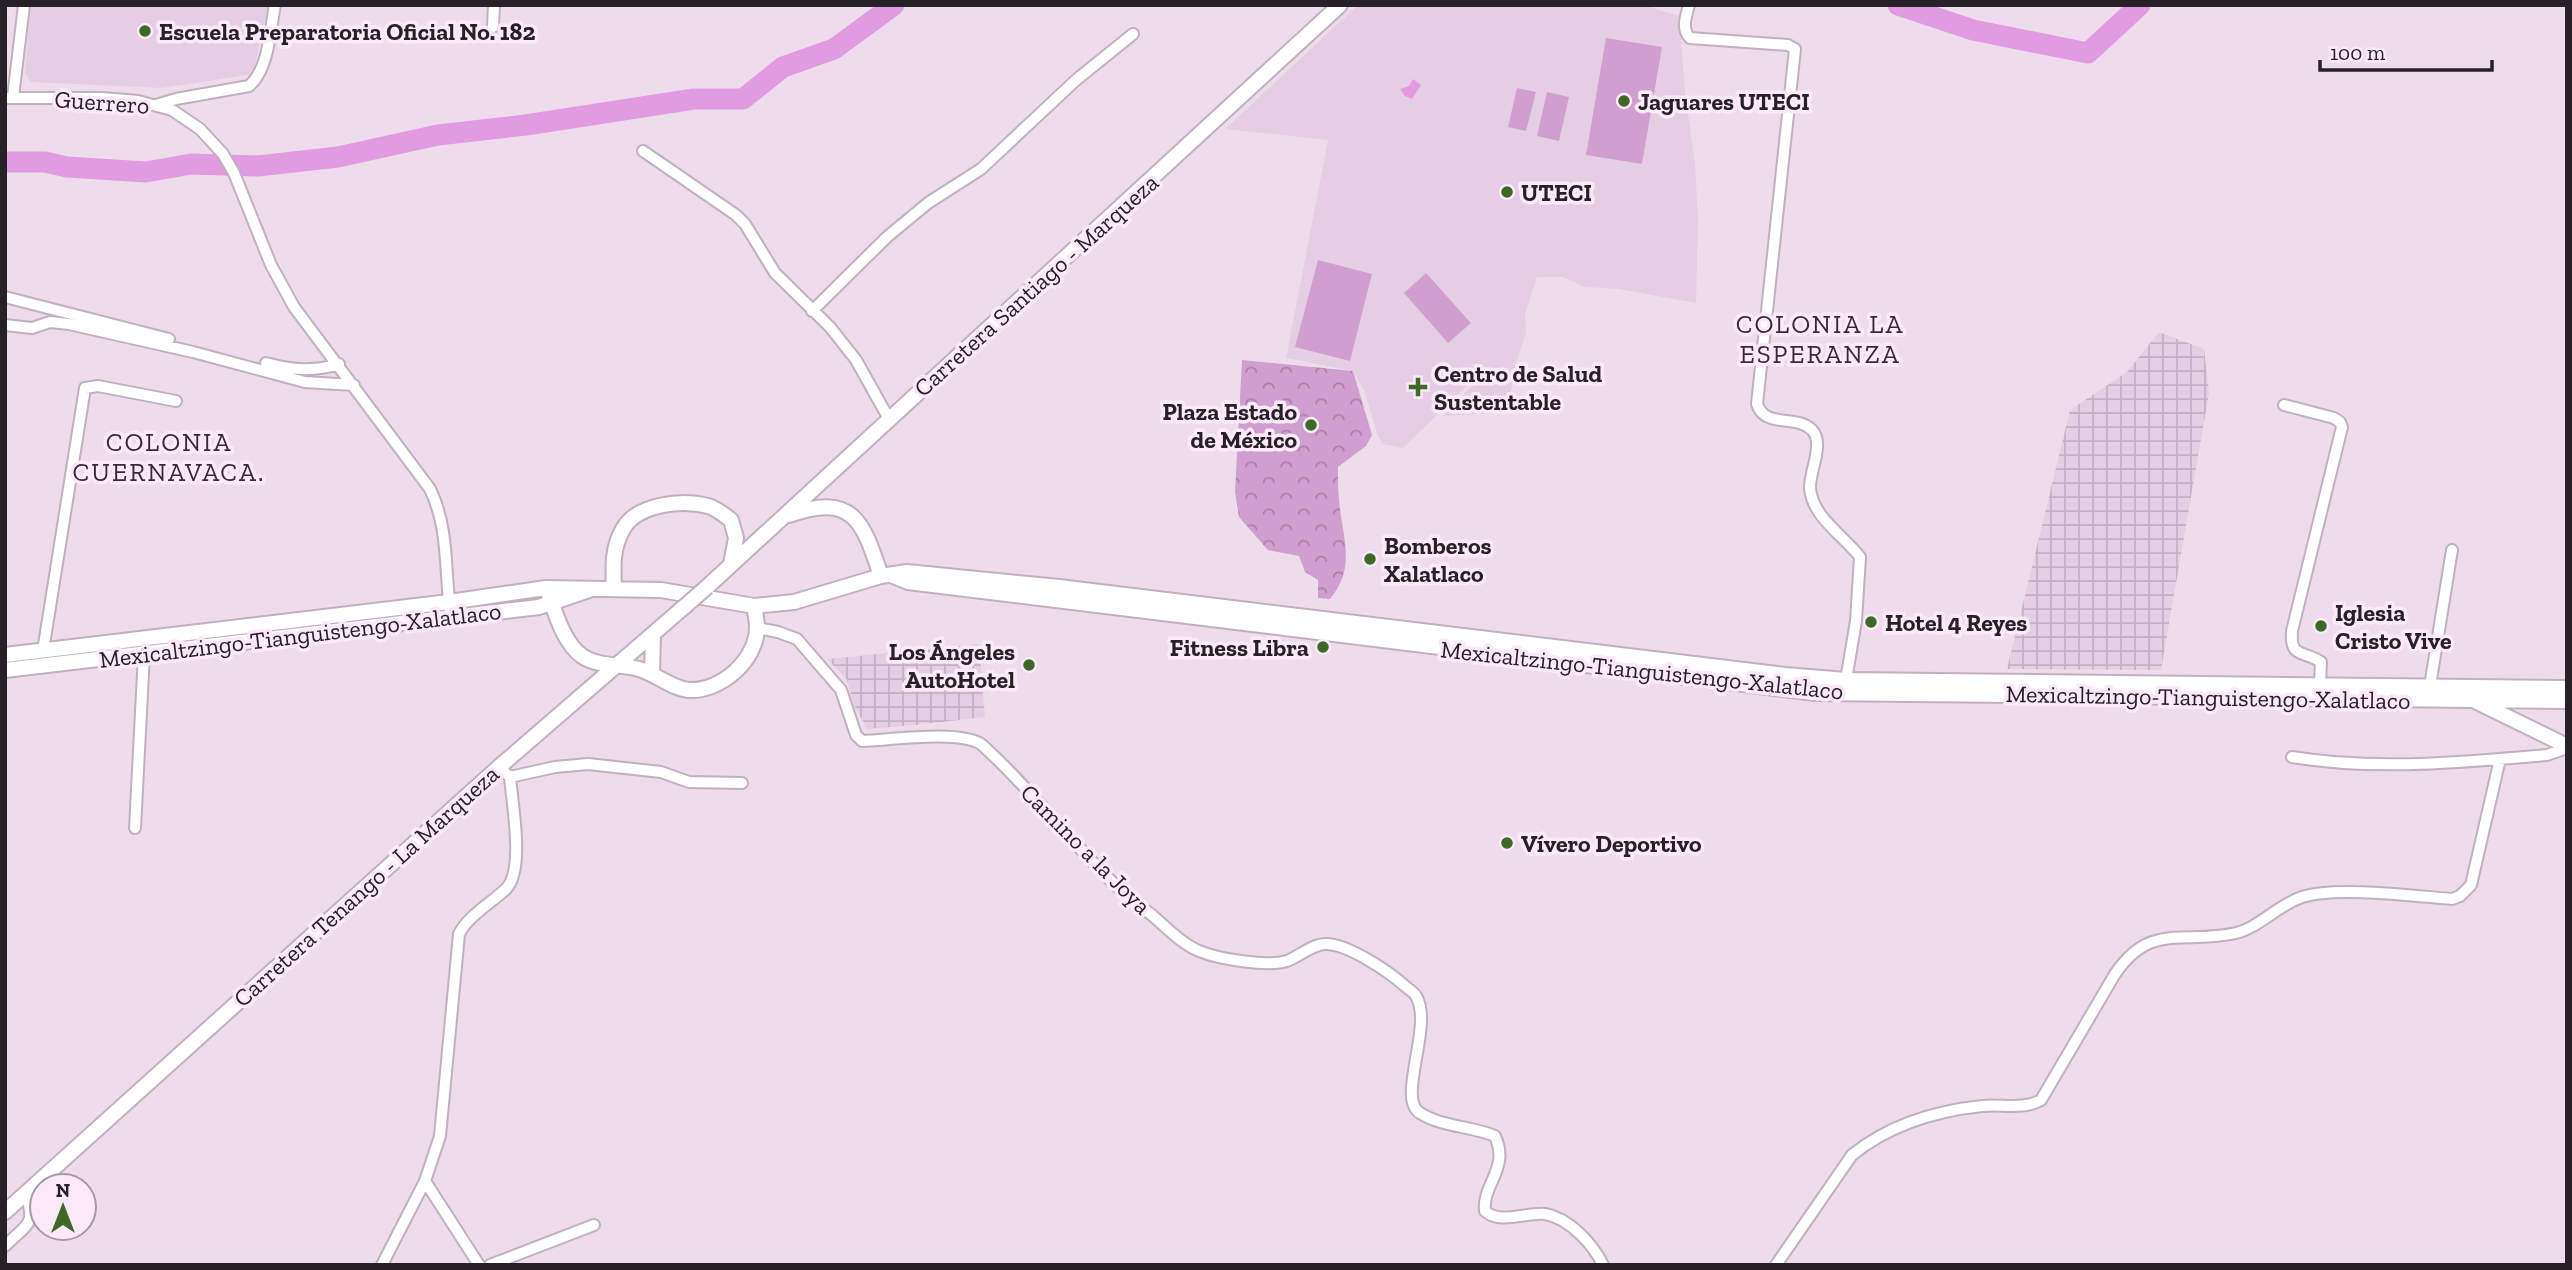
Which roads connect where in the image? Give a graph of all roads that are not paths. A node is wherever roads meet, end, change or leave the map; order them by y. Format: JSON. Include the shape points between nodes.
{"nodes":[{"id":1,"x":24,"y":5,"type":"edge"},
{"id":2,"x":275,"y":5,"type":"edge"},
{"id":3,"x":494,"y":5,"type":"edge"},
{"id":4,"x":1340,"y":5,"type":"edge"},
{"id":5,"x":1689,"y":5,"type":"edge"},
{"id":6,"x":494,"y":27,"type":"dead end"},
{"id":7,"x":1133,"y":34,"type":"dead end"},
{"id":8,"x":9,"y":97,"type":"edge"},
{"id":9,"x":156,"y":105,"type":"junction"},
{"id":10,"x":643,"y":151,"type":"dead end"},
{"id":11,"x":5,"y":297,"type":"edge"},
{"id":12,"x":812,"y":311,"type":"junction"},
{"id":13,"x":5,"y":326,"type":"edge"},
{"id":14,"x":339,"y":365,"type":"junction"},
{"id":15,"x":354,"y":384,"type":"junction"},
{"id":16,"x":176,"y":401,"type":"dead end"},
{"id":17,"x":2284,"y":405,"type":"dead end"},
{"id":18,"x":889,"y":419,"type":"junction"},
{"id":19,"x":781,"y":518,"type":"junction"},
{"id":20,"x":2452,"y":550,"type":"dead end"},
{"id":21,"x":731,"y":564,"type":"junction"},
{"id":22,"x":886,"y":575,"type":"junction"},
{"id":23,"x":546,"y":587,"type":"junction"},
{"id":24,"x":593,"y":588,"type":"junction"},
{"id":25,"x":614,"y":588,"type":"junction"},
{"id":26,"x":449,"y":602,"type":"junction"},
{"id":27,"x":551,"y":603,"type":"junction"},
{"id":28,"x":754,"y":606,"type":"junction"},
{"id":29,"x":451,"y":617,"type":"junction"},
{"id":30,"x":757,"y":628,"type":"junction"},
{"id":31,"x":653,"y":635,"type":"junction"},
{"id":32,"x":43,"y":651,"type":"junction"},
{"id":33,"x":144,"y":654,"type":"junction"},
{"id":34,"x":5,"y":655,"type":"edge"},
{"id":35,"x":613,"y":666,"type":"junction"},
{"id":36,"x":5,"y":670,"type":"edge"},
{"id":37,"x":652,"y":674,"type":"junction"},
{"id":38,"x":1846,"y":680,"type":"junction"},
{"id":39,"x":2320,"y":685,"type":"junction"},
{"id":40,"x":2430,"y":687,"type":"junction"},
{"id":41,"x":2452,"y":687,"type":"junction"},
{"id":42,"x":2567,"y":688,"type":"edge"},
{"id":43,"x":2474,"y":700,"type":"junction"},
{"id":44,"x":2567,"y":701,"type":"edge"},
{"id":45,"x":2567,"y":747,"type":"edge"},
{"id":46,"x":2292,"y":757,"type":"dead end"},
{"id":47,"x":2500,"y":759,"type":"junction"},
{"id":48,"x":499,"y":767,"type":"junction"},
{"id":49,"x":510,"y":777,"type":"junction"},
{"id":50,"x":742,"y":783,"type":"dead end"},
{"id":51,"x":135,"y":828,"type":"dead end"},
{"id":52,"x":425,"y":1181,"type":"junction"},
{"id":53,"x":26,"y":1193,"type":"junction"},
{"id":54,"x":5,"y":1212,"type":"edge"},
{"id":55,"x":594,"y":1225,"type":"dead end"},
{"id":56,"x":5,"y":1246,"type":"edge"},
{"id":57,"x":382,"y":1265,"type":"edge"},
{"id":58,"x":479,"y":1265,"type":"edge"},
{"id":59,"x":490,"y":1265,"type":"edge"},
{"id":60,"x":1603,"y":1265,"type":"edge"},
{"id":61,"x":1776,"y":1265,"type":"edge"}],
"edges":[{"from":1,"to":8,"type":"street"},
{"from":2,"to":9,"type":"street","via":[[263,66],[253,83]]},
{"from":3,"to":6,"type":"street"},
{"from":4,"to":18,"type":"main road","name":"Carretera Santiago - Marqueza"},
{"from":5,"to":38,"type":"street","via":[[1684,26],[1690,38],[1795,49],[1757,404],[1769,418],[1813,430],[1812,502],[1860,557]]},
{"from":7,"to":12,"type":"street","via":[[981,169],[917,211]]},
{"from":8,"to":9,"type":"street","name":"Guerrero","via":[[102,98]]},
{"from":9,"to":14,"type":"street","name":"Guerrero","via":[[200,129],[223,154],[294,307]]},
{"from":10,"to":12,"type":"street","via":[[736,215],[775,273]]},
{"from":11,"to":14,"type":"street","via":[[291,369]]},
{"from":12,"to":18,"type":"street","via":[[856,359]]},
{"from":13,"to":15,"type":"street","via":[[69,324],[306,382]]},
{"from":14,"to":15,"type":"street","name":"Guerrero"},
{"from":15,"to":26,"type":"street","name":"Guerrero","via":[[430,489],[440,510]]},
{"from":16,"to":32,"type":"street","via":[[98,386],[85,388]]},
{"from":17,"to":39,"type":"street","via":[[2334,418],[2342,427],[2292,631],[2295,652],[2321,662]]},
{"from":18,"to":19,"type":"main road","name":"Carretera Santiago - Marqueza"},
{"from":19,"to":21,"type":"main road","name":"Carretera Santiago - Marqueza"},
{"from":19,"to":22,"type":"main road","via":[[827,506],[849,513],[865,531]]},
{"from":20,"to":40,"type":"street"},
{"from":21,"to":25,"type":"main road","via":[[736,538],[731,520],[710,506],[668,504],[640,513],[624,526],[614,548]]},
{"from":21,"to":31,"type":"main road","name":"Carretera Tenango - La Marqueza","bridge":true},
{"from":22,"to":28,"type":"main road","name":"Mexicaltzingo-Tianguistengo-Xalatlaco","via":[[794,602]]},
{"from":22,"to":38,"type":"main road","name":"Mexicaltzingo-Tianguistengo-Xalatlaco","via":[[907,572],[1059,587]]},
{"from":22,"to":43,"type":"main road","name":"Mexicaltzingo-Tianguistengo-Xalatlaco","via":[[908,582],[1050,600],[1815,692]]},
{"from":23,"to":24,"type":"main road","name":"Mexicaltzingo-Tianguistengo-Xalatlaco"},
{"from":23,"to":26,"type":"main road","name":"Mexicaltzingo-Tianguistengo-Xalatlaco"},
{"from":23,"to":27,"type":"main road"},
{"from":24,"to":25,"type":"main road","name":"Mexicaltzingo-Tianguistengo-Xalatlaco"},
{"from":24,"to":27,"type":"main road","name":"Mexicaltzingo-Tianguistengo-Xalatlaco"},
{"from":25,"to":28,"type":"main road","name":"Mexicaltzingo-Tianguistengo-Xalatlaco","via":[[682,592]]},
{"from":26,"to":29,"type":"street","name":"Guerrero"},
{"from":26,"to":32,"type":"main road","name":"Mexicaltzingo-Tianguistengo-Xalatlaco"},
{"from":27,"to":29,"type":"main road","name":"Mexicaltzingo-Tianguistengo-Xalatlaco"},
{"from":27,"to":35,"type":"main road","via":[[562,630],[582,656]]},
{"from":28,"to":30,"type":"main road"},
{"from":29,"to":33,"type":"main road","name":"Mexicaltzingo-Tianguistengo-Xalatlaco"},
{"from":30,"to":37,"type":"main road","via":[[746,659],[722,681],[686,690]]},
{"from":30,"to":60,"type":"street","name":"Camino a la Joya","via":[[797,639],[841,690],[862,741],[957,737],[981,744],[1109,879],[1196,950],[1277,963],[1326,944],[1340,947],[1401,982],[1416,995],[1421,1007],[1410,1095],[1414,1108],[1450,1125],[1495,1136],[1499,1144],[1499,1162],[1485,1211],[1497,1217],[1555,1216],[1584,1238]]},
{"from":31,"to":35,"type":"main road","name":"Carretera Tenango - La Marqueza"},
{"from":31,"to":37,"type":"main road"},
{"from":32,"to":34,"type":"main road","name":"Mexicaltzingo-Tianguistengo-Xalatlaco"},
{"from":33,"to":36,"type":"main road","name":"Mexicaltzingo-Tianguistengo-Xalatlaco"},
{"from":33,"to":51,"type":"street"},
{"from":35,"to":37,"type":"main road"},
{"from":35,"to":48,"type":"main road","name":"Carretera Tenango - La Marqueza"},
{"from":38,"to":39,"type":"main road","name":"Mexicaltzingo-Tianguistengo-Xalatlaco"},
{"from":39,"to":40,"type":"main road","name":"Mexicaltzingo-Tianguistengo-Xalatlaco"},
{"from":40,"to":41,"type":"main road","name":"Mexicaltzingo-Tianguistengo-Xalatlaco"},
{"from":41,"to":42,"type":"main road","name":"Mexicaltzingo-Tianguistengo-Xalatlaco"},
{"from":41,"to":43,"type":"main road"},
{"from":43,"to":44,"type":"main road","name":"Mexicaltzingo-Tianguistengo-Xalatlaco"},
{"from":43,"to":45,"type":"main road"},
{"from":45,"to":47,"type":"street","via":[[2547,755]]},
{"from":46,"to":47,"type":"street","via":[[2399,765]]},
{"from":47,"to":61,"type":"street","via":[[2471,885],[2459,897],[2354,893],[2304,897],[2236,933],[2168,937],[2137,948],[2115,974],[2041,1100],[2033,1105],[1981,1106],[1929,1116],[1865,1145],[1852,1155]]},
{"from":48,"to":49,"type":"street"},
{"from":48,"to":53,"type":"main road","name":"Carretera Tenango - La Marqueza"},
{"from":49,"to":50,"type":"street","via":[[588,764],[661,772],[690,782]]},
{"from":49,"to":52,"type":"street","via":[[514,872],[511,883],[459,934],[440,1136]]},
{"from":52,"to":57,"type":"street"},
{"from":52,"to":58,"type":"street"},
{"from":53,"to":54,"type":"main road","name":"Carretera Tenango - La Marqueza"},
{"from":53,"to":56,"type":"street","via":[[31,1221]]},
{"from":55,"to":59,"type":"street"}]}
